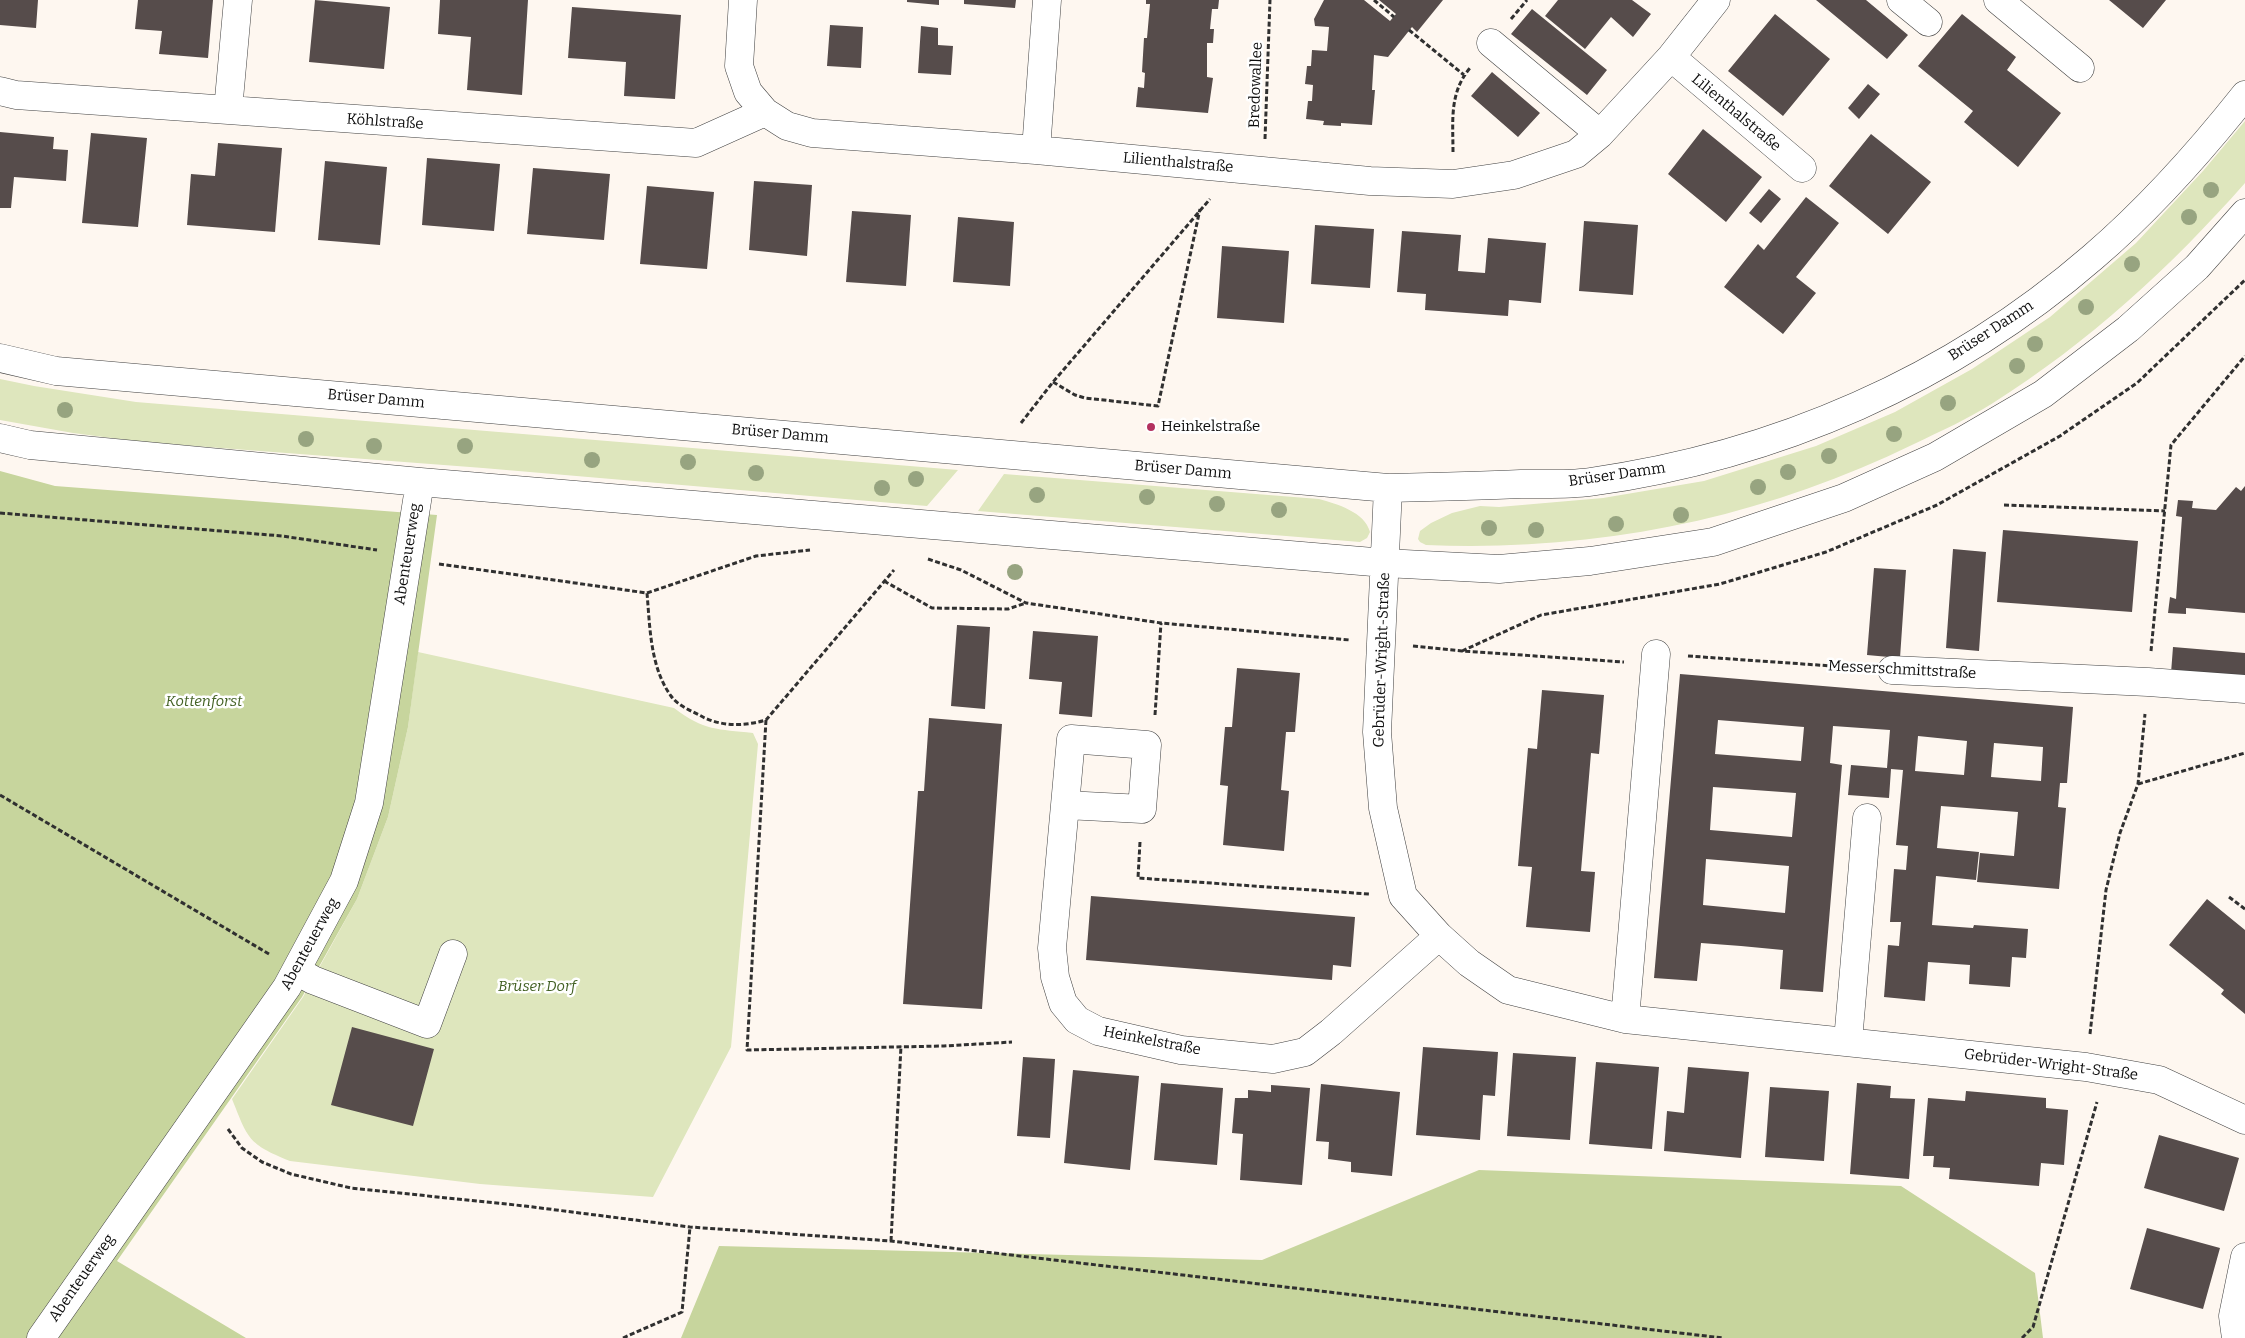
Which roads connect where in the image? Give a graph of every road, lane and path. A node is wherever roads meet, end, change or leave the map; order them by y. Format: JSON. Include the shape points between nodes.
{"nodes":[{"id":1,"x":238,"y":0,"type":"edge"},
{"id":2,"x":743,"y":0,"type":"edge"},
{"id":3,"x":1046,"y":0,"type":"edge"},
{"id":4,"x":1270,"y":0,"type":"edge"},
{"id":5,"x":1374,"y":0,"type":"edge"},
{"id":6,"x":1527,"y":0,"type":"edge"},
{"id":7,"x":1716,"y":0,"type":"edge"},
{"id":8,"x":1901,"y":0,"type":"edge"},
{"id":9,"x":1998,"y":0,"type":"edge"},
{"id":10,"x":1394,"y":17,"type":"dead end"},
{"id":11,"x":1928,"y":22,"type":"dead end"},
{"id":12,"x":1409,"y":30,"type":"dead end"},
{"id":13,"x":1492,"y":42,"type":"junction"},
{"id":14,"x":1671,"y":58,"type":"junction"},
{"id":15,"x":2080,"y":68,"type":"dead end"},
{"id":16,"x":1464,"y":76,"type":"junction"},
{"id":17,"x":0,"y":91,"type":"edge"},
{"id":18,"x":2245,"y":95,"type":"edge"},
{"id":19,"x":228,"y":110,"type":"junction"},
{"id":20,"x":764,"y":112,"type":"junction"},
{"id":21,"x":1600,"y":134,"type":"junction"},
{"id":22,"x":1036,"y":150,"type":"junction"},
{"id":23,"x":1802,"y":168,"type":"dead end"},
{"id":24,"x":1263,"y":170,"type":"junction"},
{"id":25,"x":1453,"y":184,"type":"junction"},
{"id":26,"x":1212,"y":196,"type":"dead end"},
{"id":27,"x":1200,"y":208,"type":"junction"},
{"id":28,"x":2245,"y":213,"type":"edge"},
{"id":29,"x":2245,"y":356,"type":"edge"},
{"id":30,"x":0,"y":358,"type":"edge"},
{"id":31,"x":1053,"y":382,"type":"junction"},
{"id":32,"x":1020,"y":425,"type":"dead end"},
{"id":33,"x":0,"y":438,"type":"edge"},
{"id":34,"x":420,"y":482,"type":"junction"},
{"id":35,"x":1388,"y":488,"type":"junction"},
{"id":36,"x":2004,"y":505,"type":"dead end"},
{"id":37,"x":2165,"y":511,"type":"junction"},
{"id":38,"x":0,"y":513,"type":"edge"},
{"id":39,"x":816,"y":549,"type":"dead end"},
{"id":40,"x":918,"y":558,"type":"dead end"},
{"id":41,"x":408,"y":560,"type":"junction"},
{"id":42,"x":1385,"y":563,"type":"junction"},
{"id":43,"x":894,"y":570,"type":"dead end"},
{"id":44,"x":884,"y":581,"type":"junction"},
{"id":45,"x":647,"y":592,"type":"junction"},
{"id":46,"x":1026,"y":603,"type":"junction"},
{"id":47,"x":1162,"y":622,"type":"junction"},
{"id":48,"x":1380,"y":642,"type":"junction"},
{"id":49,"x":1656,"y":654,"type":"junction"},
{"id":50,"x":1892,"y":670,"type":"joint"},
{"id":51,"x":2148,"y":682,"type":"junction"},
{"id":52,"x":2245,"y":689,"type":"edge"},
{"id":53,"x":766,"y":720,"type":"junction"},
{"id":54,"x":1147,"y":745,"type":"junction"},
{"id":55,"x":2245,"y":753,"type":"edge"},
{"id":56,"x":2138,"y":784,"type":"junction"},
{"id":57,"x":0,"y":795,"type":"edge"},
{"id":58,"x":1066,"y":805,"type":"junction"},
{"id":59,"x":1142,"y":809,"type":"junction"},
{"id":60,"x":1868,"y":818,"type":"dead end"},
{"id":61,"x":1403,"y":896,"type":"junction"},
{"id":62,"x":2229,"y":897,"type":"dead end"},
{"id":63,"x":2245,"y":909,"type":"edge"},
{"id":64,"x":1439,"y":936,"type":"junction"},
{"id":65,"x":453,"y":954,"type":"dead end"},
{"id":66,"x":297,"y":971,"type":"junction"},
{"id":67,"x":1625,"y":1019,"type":"junction"},
{"id":68,"x":1848,"y":1041,"type":"junction"},
{"id":69,"x":1012,"y":1042,"type":"dead end"},
{"id":70,"x":901,"y":1046,"type":"junction"},
{"id":71,"x":2095,"y":1069,"type":"junction"},
{"id":72,"x":207,"y":1100,"type":"junction"},
{"id":73,"x":2245,"y":1120,"type":"edge"},
{"id":74,"x":690,"y":1227,"type":"junction"},
{"id":75,"x":890,"y":1242,"type":"junction"},
{"id":76,"x":2245,"y":1257,"type":"edge"},
{"id":77,"x":41,"y":1338,"type":"edge"},
{"id":78,"x":623,"y":1338,"type":"edge"},
{"id":79,"x":1723,"y":1338,"type":"edge"},
{"id":80,"x":2022,"y":1338,"type":"edge"},
{"id":81,"x":2236,"y":1338,"type":"edge"}],
"edges":[{"from":1,"to":19,"type":"street"},
{"from":2,"to":20,"type":"street","name":"Lilienthalstraße","via":[[739,66],[748,92]]},
{"from":3,"to":22,"type":"street"},
{"from":4,"to":24,"type":"path","name":"Bredowallee"},
{"from":5,"to":10,"type":"path"},
{"from":6,"to":13,"type":"path"},
{"from":7,"to":14,"type":"street","name":"Lilienthalstraße"},
{"from":8,"to":11,"type":"street"},
{"from":9,"to":15,"type":"street"},
{"from":12,"to":16,"type":"path"},
{"from":13,"to":16,"type":"path"},
{"from":13,"to":21,"type":"street"},
{"from":14,"to":21,"type":"street","name":"Lilienthalstraße"},
{"from":14,"to":23,"type":"street","name":"Lilienthalstraße"},
{"from":16,"to":25,"type":"path","via":[[1453,103]]},
{"from":17,"to":19,"type":"street","name":"Köhlstraße","via":[[16,95]]},
{"from":18,"to":35,"type":"street","name":"Brüser Damm","via":[[2194,158],[2093,258],[2003,325],[1910,382],[1861,406],[1802,430],[1704,461],[1588,482]]},
{"from":19,"to":20,"type":"street","name":"Köhlstraße","via":[[696,143]]},
{"from":20,"to":22,"type":"street","name":"Lilienthalstraße","via":[[787,126],[812,133]]},
{"from":21,"to":25,"type":"street","name":"Lilienthalstraße","via":[[1576,154],[1541,166],[1514,175]]},
{"from":22,"to":24,"type":"street","name":"Lilienthalstraße"},
{"from":24,"to":25,"type":"street","name":"Lilienthalstraße","via":[[1370,181]]},
{"from":26,"to":27,"type":"path"},
{"from":27,"to":31,"type":"path"},
{"from":27,"to":31,"type":"path","via":[[1158,406],[1085,398]]},
{"from":28,"to":42,"type":"street","via":[[2198,267],[2128,329],[2042,394],[1935,456],[1844,498],[1713,542],[1590,561],[1500,569]]},
{"from":29,"to":37,"type":"path","via":[[2171,445]]},
{"from":30,"to":35,"type":"street","name":"Brüser Damm","via":[[56,371]]},
{"from":31,"to":32,"type":"path"},
{"from":33,"to":34,"type":"street","via":[[30,445]]},
{"from":34,"to":41,"type":"street","name":"Abenteuerweg"},
{"from":34,"to":42,"type":"street"},
{"from":35,"to":42,"type":"street","name":"Gebrüder-Wright-Straße"},
{"from":36,"to":37,"type":"path"},
{"from":37,"to":51,"type":"path"},
{"from":38,"to":41,"type":"path","via":[[282,536],[388,552]]},
{"from":39,"to":45,"type":"path","via":[[756,556]]},
{"from":40,"to":46,"type":"path","via":[[961,570]]},
{"from":41,"to":45,"type":"path"},
{"from":41,"to":66,"type":"street","name":"Abenteuerweg","via":[[370,803],[344,881]]},
{"from":42,"to":48,"type":"street","name":"Gebrüder-Wright-Straße"},
{"from":43,"to":44,"type":"path"},
{"from":44,"to":46,"type":"path","via":[[932,608],[1008,609]]},
{"from":44,"to":53,"type":"path"},
{"from":45,"to":53,"type":"path","via":[[652,648],[671,697],[684,708],[726,724],[748,725]]},
{"from":46,"to":47,"type":"path"},
{"from":47,"to":48,"type":"path"},
{"from":47,"to":54,"type":"path","via":[[1154,724]]},
{"from":48,"to":49,"type":"path","via":[[1639,663]]},
{"from":48,"to":61,"type":"street","name":"Gebrüder-Wright-Straße","via":[[1377,732],[1383,808]]},
{"from":49,"to":50,"type":"path","name":"Messerschmittstraße"},
{"from":49,"to":67,"type":"street"},
{"from":50,"to":51,"type":"street","name":"Messerschmittstraße"},
{"from":51,"to":52,"type":"street","name":"Messerschmittstraße"},
{"from":51,"to":56,"type":"path"},
{"from":53,"to":70,"type":"path","via":[[747,1050]]},
{"from":54,"to":58,"type":"street","name":"Heinkelstraße","via":[[1071,739]]},
{"from":54,"to":59,"type":"street"},
{"from":55,"to":56,"type":"path"},
{"from":56,"to":71,"type":"path","via":[[2120,833],[2106,890]]},
{"from":57,"to":66,"type":"path"},
{"from":58,"to":59,"type":"street"},
{"from":58,"to":64,"type":"street","name":"Heinkelstraße","via":[[1052,948],[1054,977],[1062,1003],[1077,1020],[1098,1030],[1181,1050],[1273,1059],[1305,1052]]},
{"from":59,"to":61,"type":"path","via":[[1138,878]]},
{"from":60,"to":68,"type":"street"},
{"from":61,"to":64,"type":"street","name":"Gebrüder-Wright-Straße"},
{"from":62,"to":63,"type":"path"},
{"from":64,"to":67,"type":"street","name":"Gebrüder-Wright-Straße","via":[[1469,964],[1508,990]]},
{"from":65,"to":66,"type":"street","via":[[427,1024]]},
{"from":66,"to":72,"type":"street","name":"Abenteuerweg"},
{"from":67,"to":68,"type":"street","name":"Gebrüder-Wright-Straße"},
{"from":68,"to":71,"type":"street","name":"Gebrüder-Wright-Straße"},
{"from":69,"to":70,"type":"path"},
{"from":70,"to":75,"type":"path"},
{"from":71,"to":73,"type":"street","name":"Gebrüder-Wright-Straße","via":[[2159,1080]]},
{"from":71,"to":80,"type":"path","via":[[2095,1112],[2033,1327]]},
{"from":72,"to":74,"type":"path","via":[[242,1148],[262,1162],[292,1174],[351,1188]]},
{"from":72,"to":77,"type":"street","name":"Abenteuerweg"},
{"from":74,"to":75,"type":"path"},
{"from":74,"to":78,"type":"path","via":[[682,1312]]},
{"from":75,"to":79,"type":"path"},
{"from":76,"to":81,"type":"street","via":[[2233,1316]]}]}
